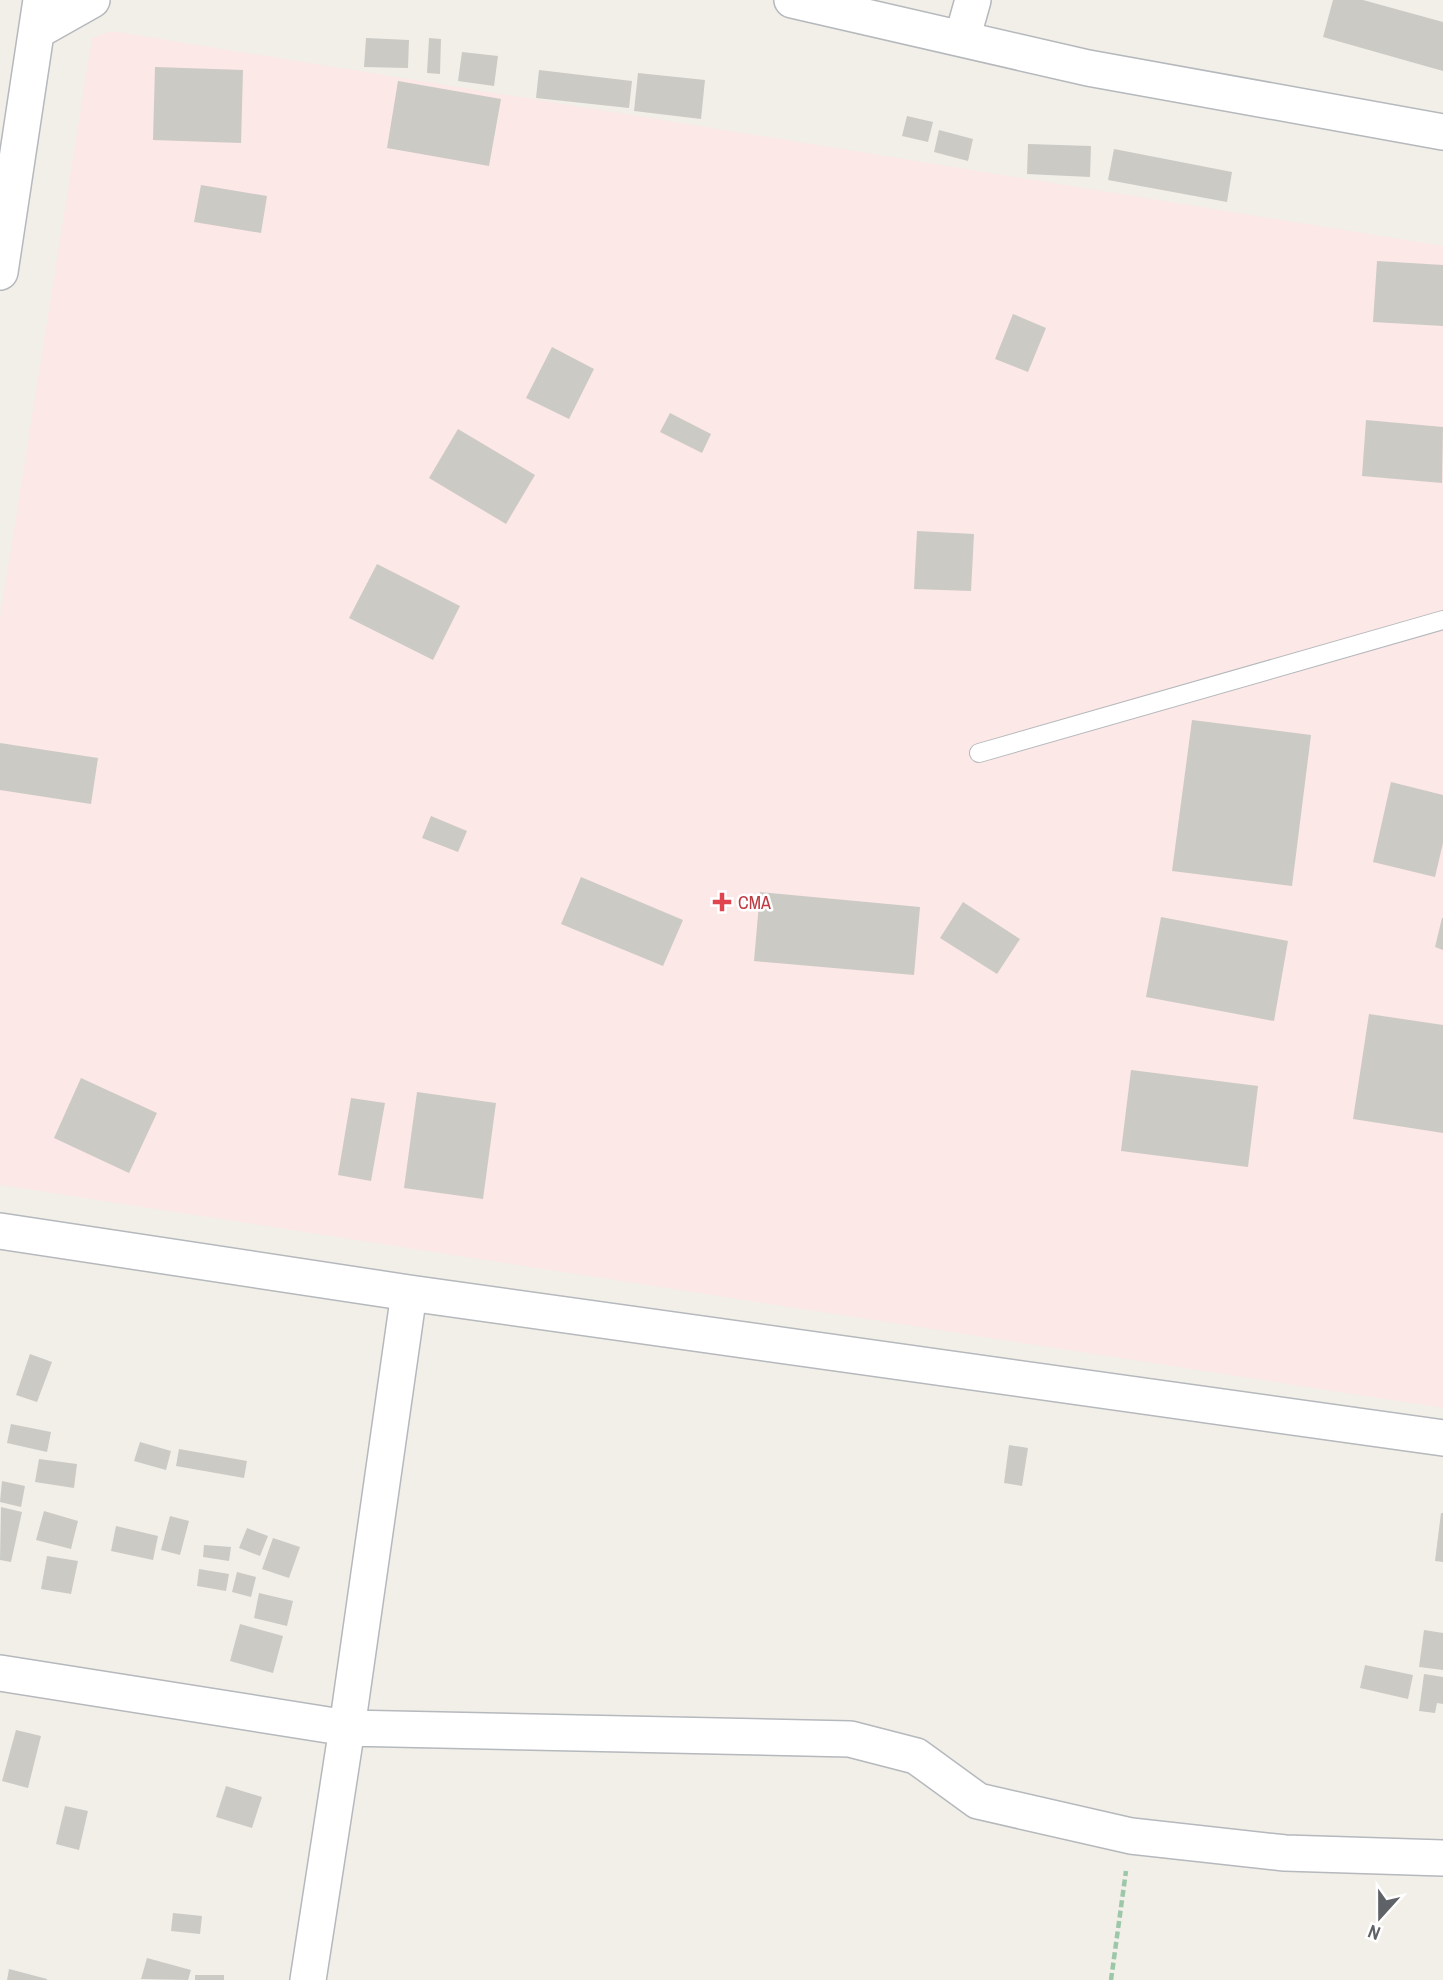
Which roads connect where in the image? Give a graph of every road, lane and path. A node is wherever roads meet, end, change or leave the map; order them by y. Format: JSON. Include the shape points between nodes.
{"nodes":[{"id":1,"x":92,"y":0,"type":"edge"},
{"id":2,"x":792,"y":0,"type":"edge"},
{"id":3,"x":973,"y":0,"type":"edge"},
{"id":4,"x":39,"y":15,"type":"edge"},
{"id":5,"x":962,"y":39,"type":"junction"},
{"id":6,"x":1443,"y":132,"type":"edge"},
{"id":7,"x":0,"y":272,"type":"edge"},
{"id":8,"x":1443,"y":620,"type":"edge"},
{"id":9,"x":979,"y":753,"type":"dead end"},
{"id":10,"x":0,"y":1231,"type":"edge"},
{"id":11,"x":409,"y":1293,"type":"junction"},
{"id":12,"x":1443,"y":1438,"type":"edge"},
{"id":13,"x":0,"y":1673,"type":"edge"},
{"id":14,"x":348,"y":1728,"type":"junction"},
{"id":15,"x":1131,"y":1836,"type":"junction"},
{"id":16,"x":1443,"y":1858,"type":"edge"},
{"id":17,"x":308,"y":1980,"type":"edge"},
{"id":18,"x":1111,"y":1980,"type":"edge"}],
"edges":[{"from":1,"to":4,"type":"street"},
{"from":2,"to":5,"type":"street"},
{"from":3,"to":5,"type":"street"},
{"from":4,"to":7,"type":"street"},
{"from":5,"to":6,"type":"street","via":[[1088,68]]},
{"from":8,"to":9,"type":"lane"},
{"from":10,"to":11,"type":"street"},
{"from":11,"to":12,"type":"street"},
{"from":11,"to":14,"type":"street"},
{"from":13,"to":14,"type":"street"},
{"from":14,"to":15,"type":"street","via":[[850,1739],[916,1756],[978,1801]]},
{"from":14,"to":17,"type":"street"},
{"from":15,"to":16,"type":"street","via":[[1285,1853]]},
{"from":15,"to":18,"type":"path"}]}
